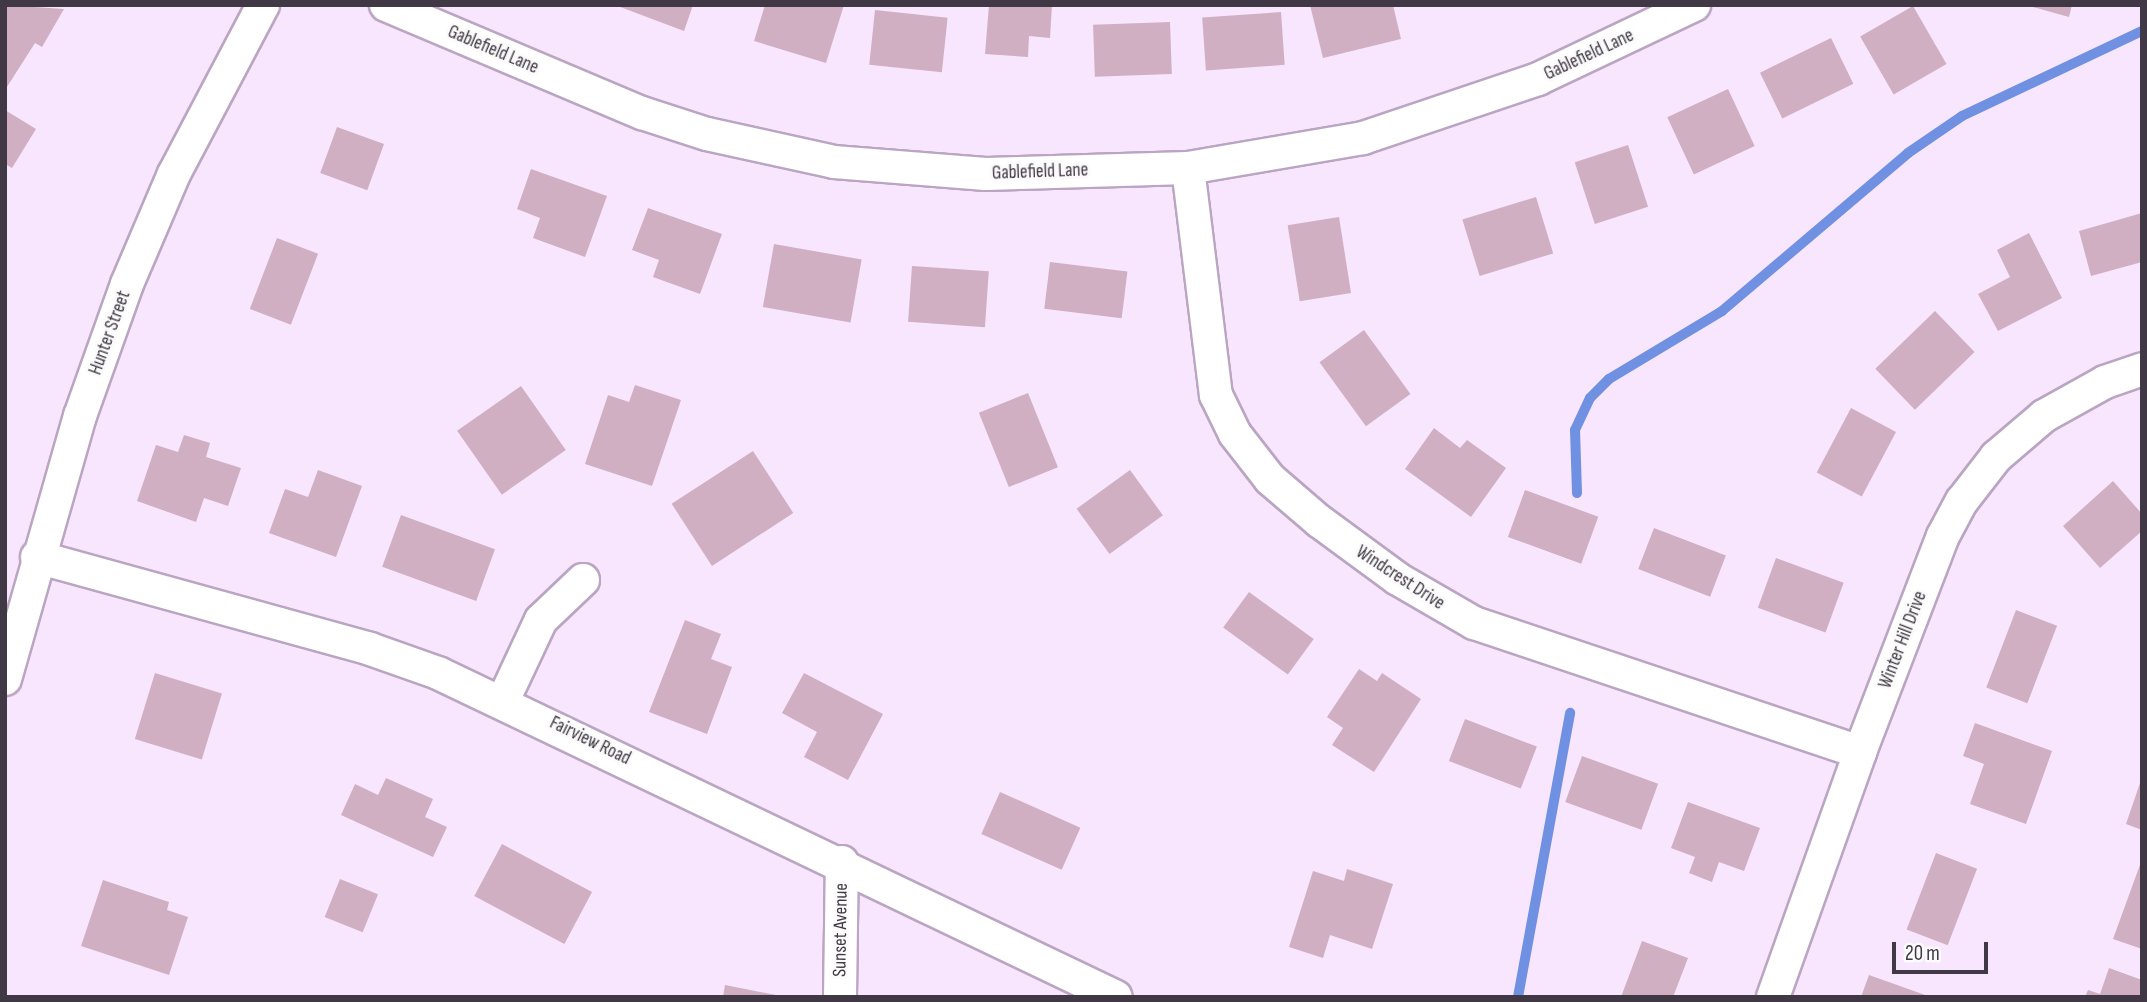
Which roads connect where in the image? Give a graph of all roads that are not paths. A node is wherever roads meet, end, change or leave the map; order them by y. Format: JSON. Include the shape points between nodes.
{"nodes":[{"id":1,"x":262,"y":5,"type":"edge"},
{"id":2,"x":386,"y":5,"type":"edge"},
{"id":3,"x":1694,"y":5,"type":"edge"},
{"id":4,"x":1188,"y":167,"type":"junction"},
{"id":5,"x":2142,"y":369,"type":"edge"},
{"id":6,"x":37,"y":557,"type":"junction"},
{"id":7,"x":583,"y":580,"type":"dead end"},
{"id":8,"x":5,"y":679,"type":"edge"},
{"id":9,"x":503,"y":701,"type":"junction"},
{"id":10,"x":1860,"y":752,"type":"junction"},
{"id":11,"x":842,"y":862,"type":"junction"},
{"id":12,"x":840,"y":997,"type":"edge"},
{"id":13,"x":1116,"y":997,"type":"edge"},
{"id":14,"x":1773,"y":997,"type":"edge"}],
"edges":[{"from":1,"to":6,"type":"street","name":"Hunter Street","via":[[174,174],[127,285]]},
{"from":2,"to":4,"type":"street","name":"Gablefield Lane","via":[[642,113],[786,152],[885,168],[986,174]]},
{"from":3,"to":4,"type":"street","name":"Gablefield Lane","via":[[1538,79],[1416,123],[1314,148]]},
{"from":4,"to":10,"type":"street","name":"Windcrest Drive","via":[[1216,395],[1235,434],[1270,479],[1309,513],[1398,579],[1474,623]]},
{"from":5,"to":10,"type":"street","name":"Winter Hill Drive","via":[[2064,402],[1996,457],[1978,478],[1943,536]]},
{"from":6,"to":8,"type":"street","name":"Hunter Street"},
{"from":6,"to":9,"type":"street","name":"Fairview Road","via":[[370,649]]},
{"from":7,"to":9,"type":"street","via":[[541,620]]},
{"from":9,"to":11,"type":"street","name":"Fairview Road"},
{"from":10,"to":14,"type":"street","name":"Winter Hill Drive"},
{"from":11,"to":12,"type":"street","name":"Sunset Avenue"},
{"from":11,"to":13,"type":"street","name":"Fairview Road"}]}
